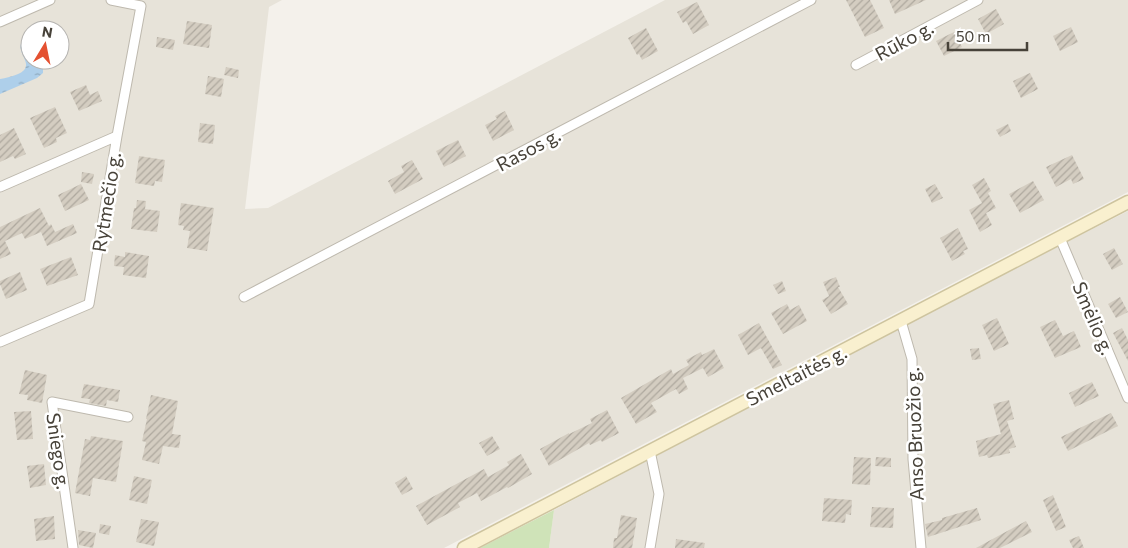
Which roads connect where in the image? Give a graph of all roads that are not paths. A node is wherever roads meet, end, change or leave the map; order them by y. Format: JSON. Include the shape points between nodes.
{"nodes":[{"id":1,"x":50,"y":0,"type":"edge"},
{"id":2,"x":111,"y":0,"type":"edge"},
{"id":3,"x":811,"y":0,"type":"edge"},
{"id":4,"x":978,"y":0,"type":"edge"},
{"id":5,"x":0,"y":22,"type":"edge"},
{"id":6,"x":856,"y":65,"type":"dead end"},
{"id":7,"x":117,"y":136,"type":"junction"},
{"id":8,"x":0,"y":187,"type":"edge"},
{"id":9,"x":1128,"y":202,"type":"edge"},
{"id":10,"x":1060,"y":238,"type":"junction"},
{"id":11,"x":244,"y":297,"type":"dead end"},
{"id":12,"x":901,"y":321,"type":"junction"},
{"id":13,"x":0,"y":342,"type":"edge"},
{"id":14,"x":1128,"y":398,"type":"edge"},
{"id":15,"x":128,"y":417,"type":"dead end"},
{"id":16,"x":650,"y":450,"type":"junction"},
{"id":17,"x":73,"y":548,"type":"edge"},
{"id":18,"x":464,"y":548,"type":"edge"},
{"id":19,"x":650,"y":548,"type":"edge"},
{"id":20,"x":921,"y":548,"type":"edge"}],
"edges":[{"from":1,"to":5,"type":"street"},
{"from":2,"to":7,"type":"street","name":"Rytmečio g.","via":[[141,6]]},
{"from":3,"to":11,"type":"street","name":"Rasos g."},
{"from":4,"to":6,"type":"street","name":"Rūko g."},
{"from":7,"to":8,"type":"street"},
{"from":7,"to":13,"type":"street","name":"Rytmečio g.","via":[[89,304]]},
{"from":9,"to":10,"type":"main road","name":"Smeltaitės g."},
{"from":10,"to":12,"type":"main road","name":"Smeltaitės g."},
{"from":10,"to":14,"type":"street","name":"Smėlio g."},
{"from":12,"to":16,"type":"main road","name":"Smeltaitės g."},
{"from":12,"to":20,"type":"street","name":"Anso Bruožio g.","via":[[912,359],[913,459]]},
{"from":15,"to":17,"type":"street","name":"Sniego g.","via":[[52,402]]},
{"from":16,"to":18,"type":"main road","name":"Smeltaitės g."},
{"from":16,"to":19,"type":"street","via":[[659,494]]}]}
